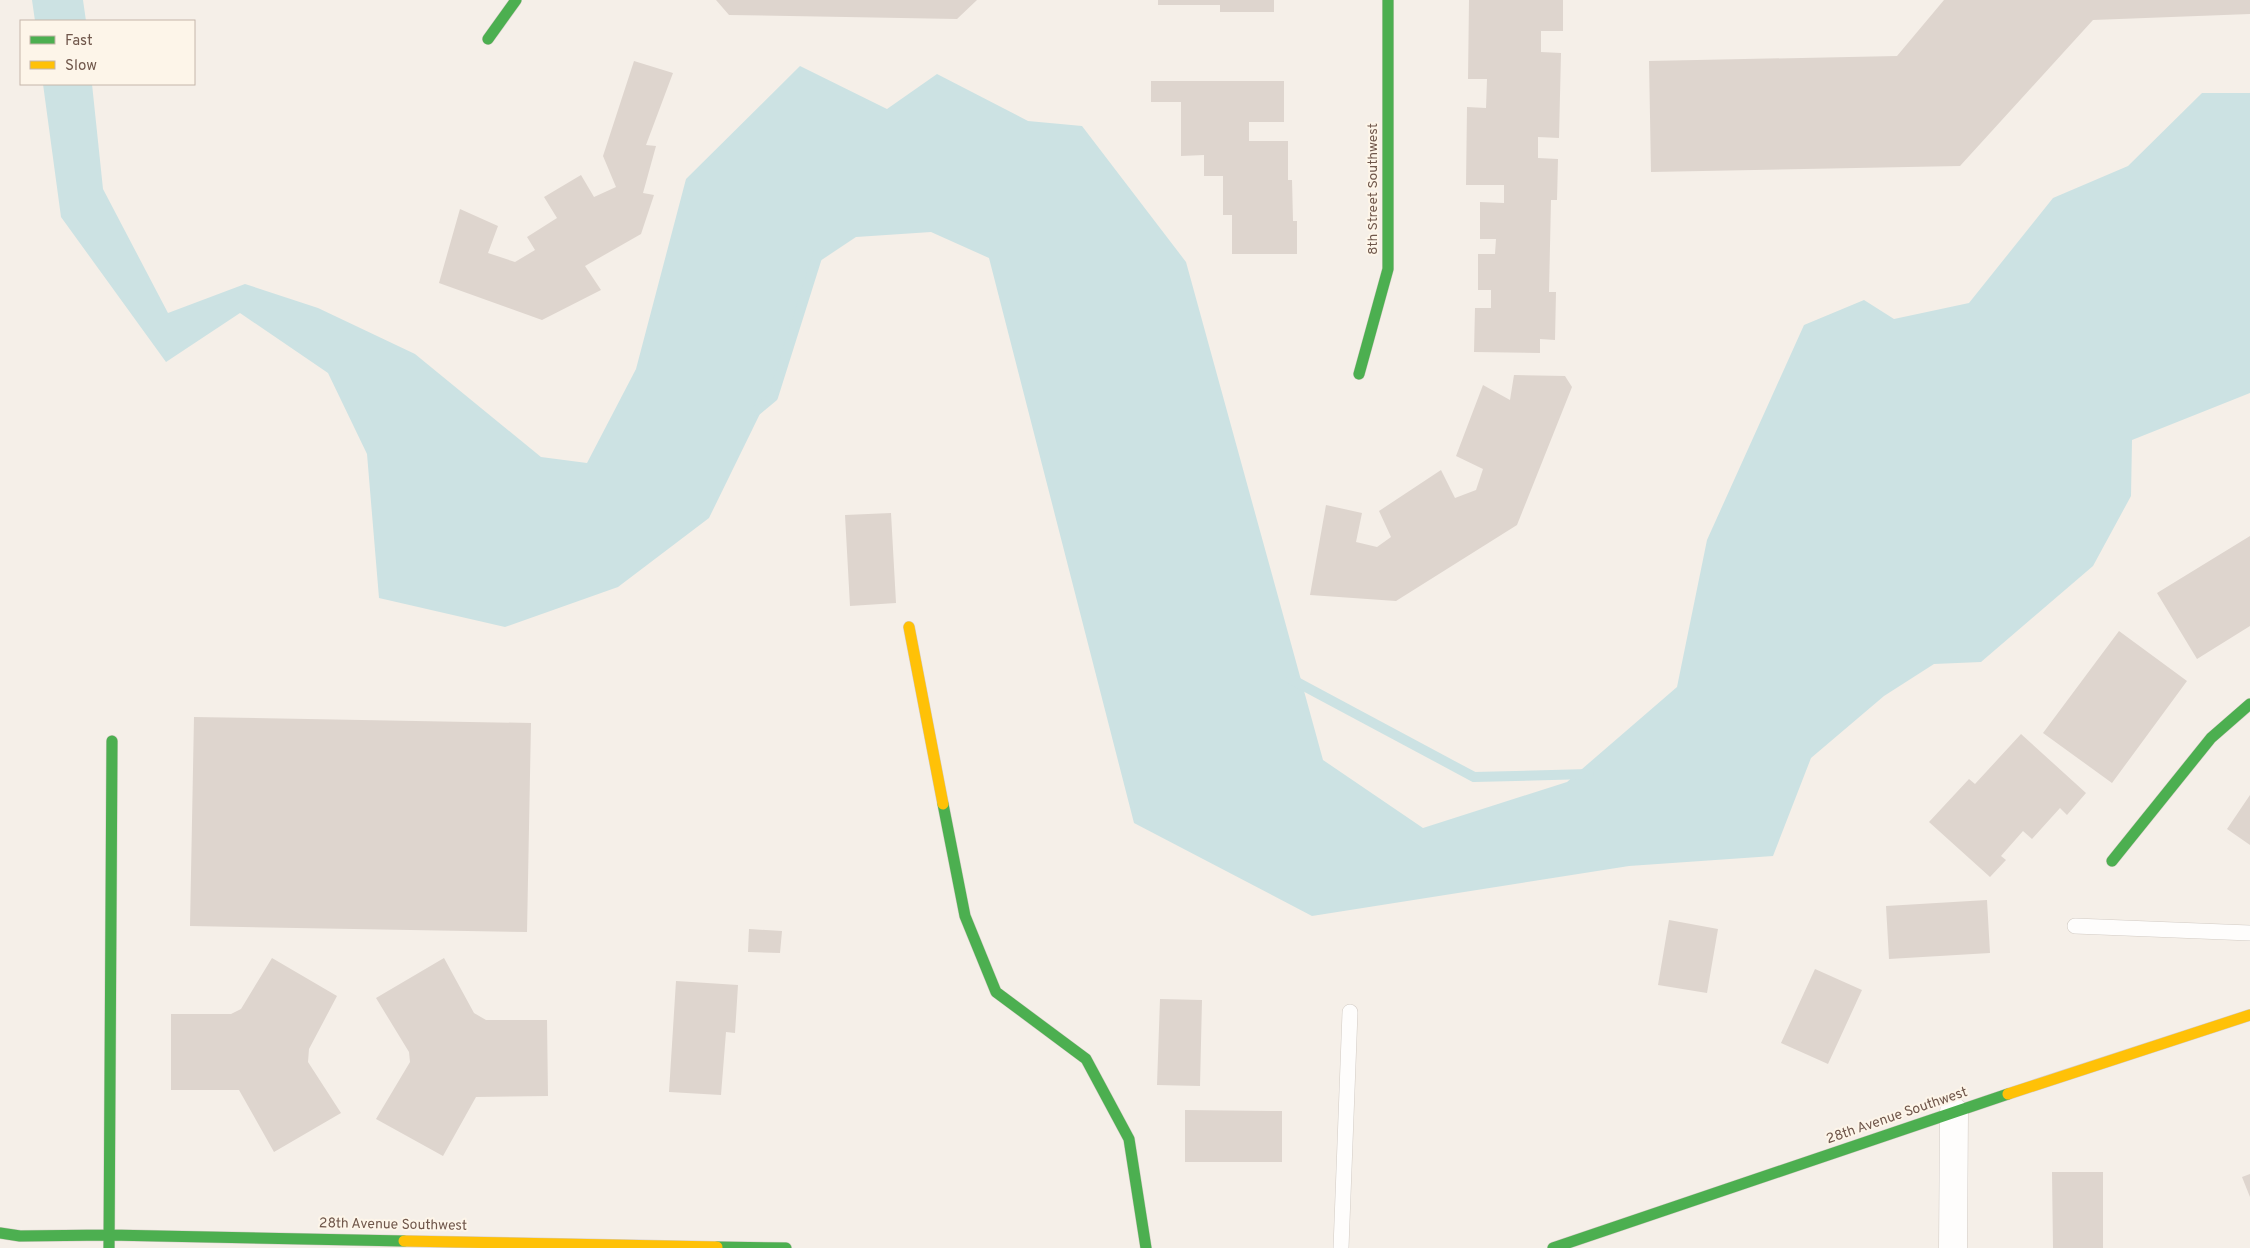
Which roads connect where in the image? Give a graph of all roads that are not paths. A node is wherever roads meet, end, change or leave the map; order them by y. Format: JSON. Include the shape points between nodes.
{"nodes":[{"id":1,"x":516,"y":0,"type":"edge"},
{"id":2,"x":1388,"y":0,"type":"edge"},
{"id":3,"x":488,"y":39,"type":"dead end"},
{"id":4,"x":1359,"y":374,"type":"dead end"},
{"id":5,"x":910,"y":627,"type":"dead end"},
{"id":6,"x":2250,"y":704,"type":"edge"},
{"id":7,"x":112,"y":741,"type":"dead end"},
{"id":8,"x":2112,"y":861,"type":"dead end"},
{"id":9,"x":2075,"y":926,"type":"dead end"},
{"id":10,"x":2250,"y":933,"type":"edge"},
{"id":11,"x":1350,"y":1012,"type":"dead end"},
{"id":12,"x":2250,"y":1015,"type":"edge"},
{"id":13,"x":1954,"y":1112,"type":"junction"},
{"id":14,"x":0,"y":1233,"type":"edge"},
{"id":15,"x":109,"y":1235,"type":"junction"},
{"id":16,"x":617,"y":1246,"type":"edge"},
{"id":17,"x":109,"y":1248,"type":"edge"},
{"id":18,"x":786,"y":1248,"type":"edge"},
{"id":19,"x":1146,"y":1248,"type":"edge"},
{"id":20,"x":1341,"y":1248,"type":"edge"},
{"id":21,"x":1553,"y":1248,"type":"edge"},
{"id":22,"x":1954,"y":1248,"type":"edge"}],
"edges":[{"from":1,"to":3,"type":"street"},
{"from":2,"to":4,"type":"street","name":"8th Street Southwest","via":[[1388,269]]},
{"from":5,"to":19,"type":"street","via":[[965,916],[996,992],[1086,1059],[1129,1139]]},
{"from":6,"to":8,"type":"street","via":[[2211,738]]},
{"from":7,"to":15,"type":"street"},
{"from":9,"to":10,"type":"lane"},
{"from":11,"to":20,"type":"lane"},
{"from":12,"to":13,"type":"street","name":"28th Avenue Southwest"},
{"from":13,"to":21,"type":"street","name":"28th Avenue Southwest"},
{"from":13,"to":22,"type":"street"},
{"from":14,"to":15,"type":"street","name":"28th Avenue Southwest","via":[[20,1236]]},
{"from":15,"to":16,"type":"street","name":"28th Avenue Southwest"},
{"from":15,"to":17,"type":"street"},
{"from":16,"to":18,"type":"street","name":"28th Avenue Southwest"}]}
